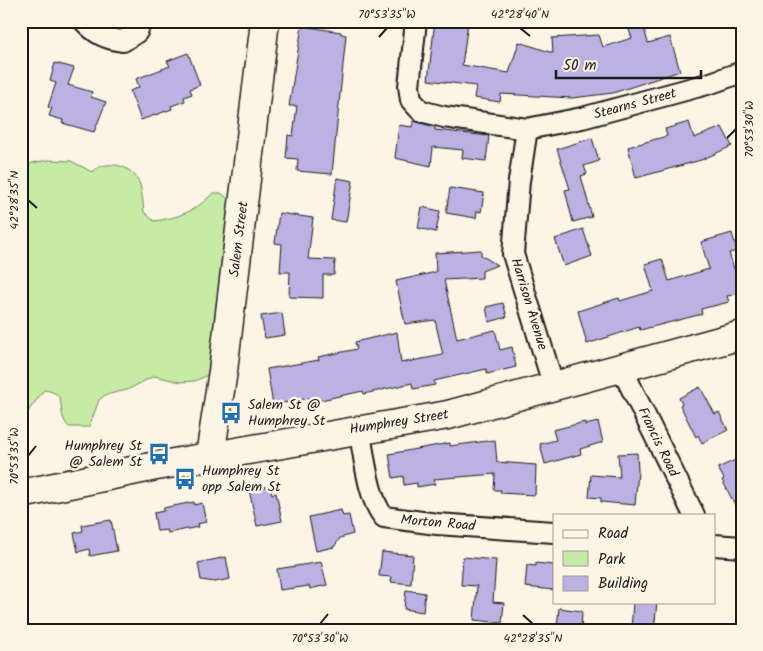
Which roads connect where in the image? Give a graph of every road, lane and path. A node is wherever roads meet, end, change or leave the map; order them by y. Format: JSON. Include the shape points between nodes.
{"nodes":[{"id":1,"x":84,"y":21,"type":"edge"},
{"id":2,"x":140,"y":21,"type":"edge"},
{"id":3,"x":265,"y":21,"type":"edge"},
{"id":4,"x":416,"y":21,"type":"edge"},
{"id":5,"x":742,"y":72,"type":"edge"},
{"id":6,"x":526,"y":129,"type":"junction"},
{"id":7,"x":742,"y":335,"type":"edge"},
{"id":8,"x":622,"y":369,"type":"junction"},
{"id":9,"x":554,"y":387,"type":"junction"},
{"id":10,"x":359,"y":429,"type":"junction"},
{"id":11,"x":210,"y":456,"type":"junction"},
{"id":12,"x":21,"y":494,"type":"edge"},
{"id":13,"x":694,"y":514,"type":"edge"},
{"id":14,"x":553,"y":532,"type":"edge"},
{"id":15,"x":716,"y":545,"type":"edge"},
{"id":16,"x":742,"y":547,"type":"edge"}],
"edges":[{"from":1,"to":2,"type":"street","via":[[107,39],[123,41],[137,32]]},
{"from":3,"to":11,"type":"main road","name":"Salem Street","via":[[226,352]]},
{"from":4,"to":6,"type":"street","via":[[409,86],[411,100],[421,111]]},
{"from":5,"to":6,"type":"street","name":"Stearns Street","via":[[592,115]]},
{"from":6,"to":9,"type":"street","name":"Harrison Avenue","via":[[513,254]]},
{"from":7,"to":8,"type":"main road","name":"Humphrey Street"},
{"from":8,"to":9,"type":"main road","name":"Humphrey Street"},
{"from":8,"to":13,"type":"street","name":"Francis Road"},
{"from":9,"to":10,"type":"main road","name":"Humphrey Street","via":[[448,415]]},
{"from":10,"to":11,"type":"main road","name":"Humphrey Street"},
{"from":10,"to":14,"type":"street","name":"Morton Road","via":[[372,492],[384,517]]},
{"from":11,"to":12,"type":"main road","name":"Humphrey Street"},
{"from":15,"to":16,"type":"street"}]}
